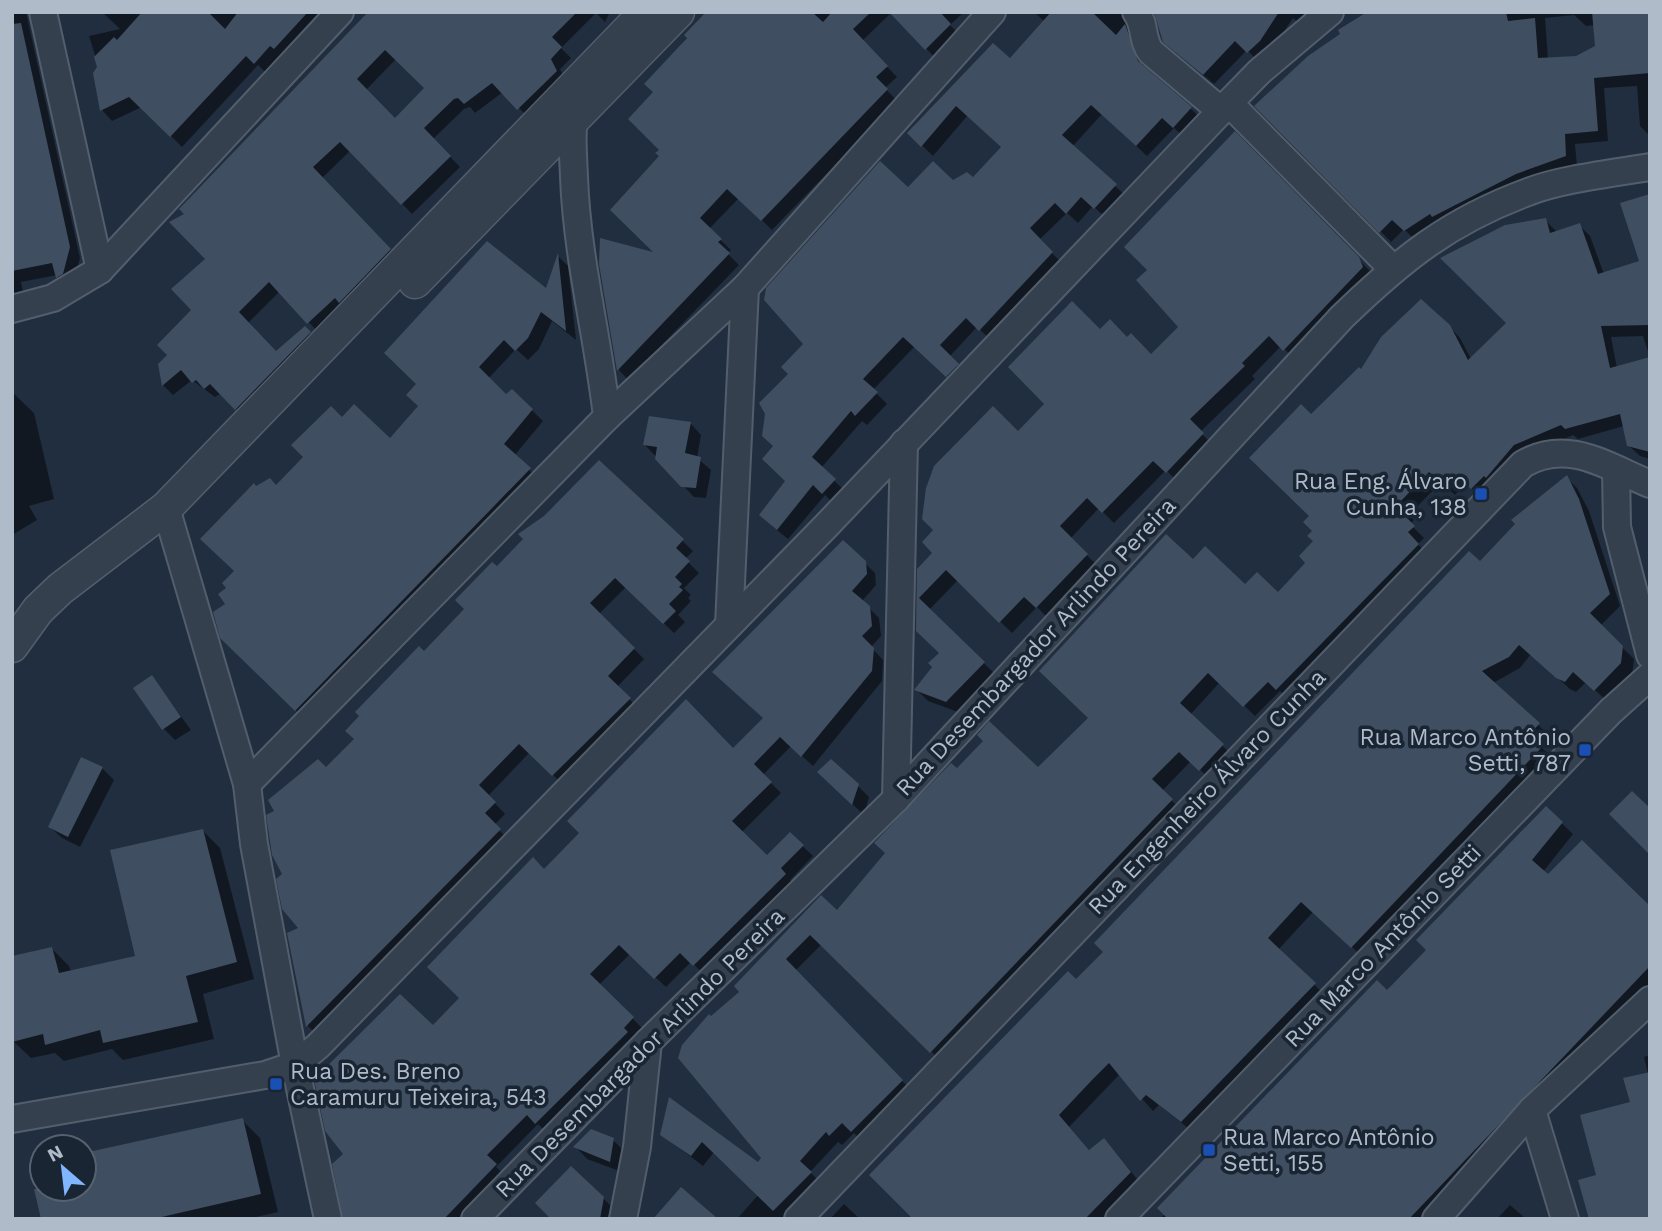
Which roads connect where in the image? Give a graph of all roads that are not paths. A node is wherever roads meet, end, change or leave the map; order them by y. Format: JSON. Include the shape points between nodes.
{"nodes":[{"id":1,"x":43,"y":12,"type":"edge"},
{"id":2,"x":340,"y":12,"type":"edge"},
{"id":3,"x":626,"y":12,"type":"edge"},
{"id":4,"x":646,"y":12,"type":"edge"},
{"id":5,"x":678,"y":12,"type":"edge"},
{"id":6,"x":992,"y":12,"type":"edge"},
{"id":7,"x":1136,"y":12,"type":"edge"},
{"id":8,"x":1330,"y":12,"type":"edge"},
{"id":9,"x":579,"y":82,"type":"junction"},
{"id":10,"x":1225,"y":107,"type":"junction"},
{"id":11,"x":572,"y":123,"type":"junction"},
{"id":12,"x":1650,"y":167,"type":"edge"},
{"id":13,"x":1392,"y":268,"type":"junction"},
{"id":14,"x":100,"y":270,"type":"junction"},
{"id":15,"x":745,"y":288,"type":"junction"},
{"id":16,"x":12,"y":309,"type":"edge"},
{"id":17,"x":607,"y":417,"type":"junction"},
{"id":18,"x":904,"y":443,"type":"junction"},
{"id":19,"x":1616,"y":470,"type":"junction"},
{"id":20,"x":1650,"y":484,"type":"edge"},
{"id":21,"x":168,"y":519,"type":"junction"},
{"id":22,"x":729,"y":625,"type":"junction"},
{"id":23,"x":12,"y":646,"type":"edge"},
{"id":24,"x":1650,"y":654,"type":"edge"},
{"id":25,"x":1650,"y":676,"type":"edge"},
{"id":26,"x":247,"y":784,"type":"junction"},
{"id":27,"x":896,"y":799,"type":"junction"},
{"id":28,"x":1650,"y":1000,"type":"edge"},
{"id":29,"x":648,"y":1042,"type":"junction"},
{"id":30,"x":295,"y":1065,"type":"junction"},
{"id":31,"x":1532,"y":1110,"type":"junction"},
{"id":32,"x":12,"y":1119,"type":"edge"},
{"id":33,"x":328,"y":1219,"type":"edge"},
{"id":34,"x":475,"y":1219,"type":"edge"},
{"id":35,"x":623,"y":1219,"type":"edge"},
{"id":36,"x":798,"y":1219,"type":"edge"},
{"id":37,"x":1119,"y":1219,"type":"edge"},
{"id":38,"x":1436,"y":1219,"type":"edge"},
{"id":39,"x":1564,"y":1219,"type":"edge"}],
"edges":[{"from":1,"to":14,"type":"street"},
{"from":2,"to":14,"type":"street"},
{"from":3,"to":9,"type":"street"},
{"from":4,"to":9,"type":"street"},
{"from":5,"to":11,"type":"street"},
{"from":6,"to":15,"type":"street"},
{"from":7,"to":10,"type":"street","via":[[1151,52]]},
{"from":8,"to":10,"type":"street"},
{"from":9,"to":11,"type":"street"},
{"from":9,"to":21,"type":"street"},
{"from":10,"to":13,"type":"street"},
{"from":10,"to":18,"type":"street"},
{"from":11,"to":17,"type":"street","via":[[578,242],[601,359]]},
{"from":11,"to":21,"type":"street"},
{"from":12,"to":13,"type":"street","name":"Rua Desembargador Arlindo Pereira","via":[[1531,191],[1459,222]]},
{"from":13,"to":27,"type":"street","name":"Rua Desembargador Arlindo Pereira","via":[[1332,327]]},
{"from":14,"to":16,"type":"street","via":[[53,298]]},
{"from":15,"to":17,"type":"street"},
{"from":15,"to":22,"type":"street"},
{"from":17,"to":26,"type":"street"},
{"from":18,"to":22,"type":"street"},
{"from":18,"to":27,"type":"street"},
{"from":19,"to":20,"type":"street","name":"Rua Engenheiro Álvaro Cunha"},
{"from":19,"to":24,"type":"street","via":[[1617,527]]},
{"from":19,"to":36,"type":"street","name":"Rua Engenheiro Álvaro Cunha","via":[[1562,452],[1541,454],[1522,464]]},
{"from":21,"to":23,"type":"street","via":[[123,540],[38,610]]},
{"from":21,"to":26,"type":"street"},
{"from":22,"to":30,"type":"street"},
{"from":25,"to":37,"type":"street","name":"Rua Marco Antônio Setti"},
{"from":26,"to":30,"type":"street"},
{"from":27,"to":29,"type":"street","name":"Rua Desembargador Arlindo Pereira"},
{"from":28,"to":31,"type":"street"},
{"from":29,"to":34,"type":"street","name":"Rua Desembargador Arlindo Pereira"},
{"from":29,"to":35,"type":"street","via":[[637,1147]]},
{"from":30,"to":32,"type":"street","via":[[223,1084]]},
{"from":30,"to":33,"type":"street"},
{"from":31,"to":38,"type":"street"},
{"from":31,"to":39,"type":"street"}]}
